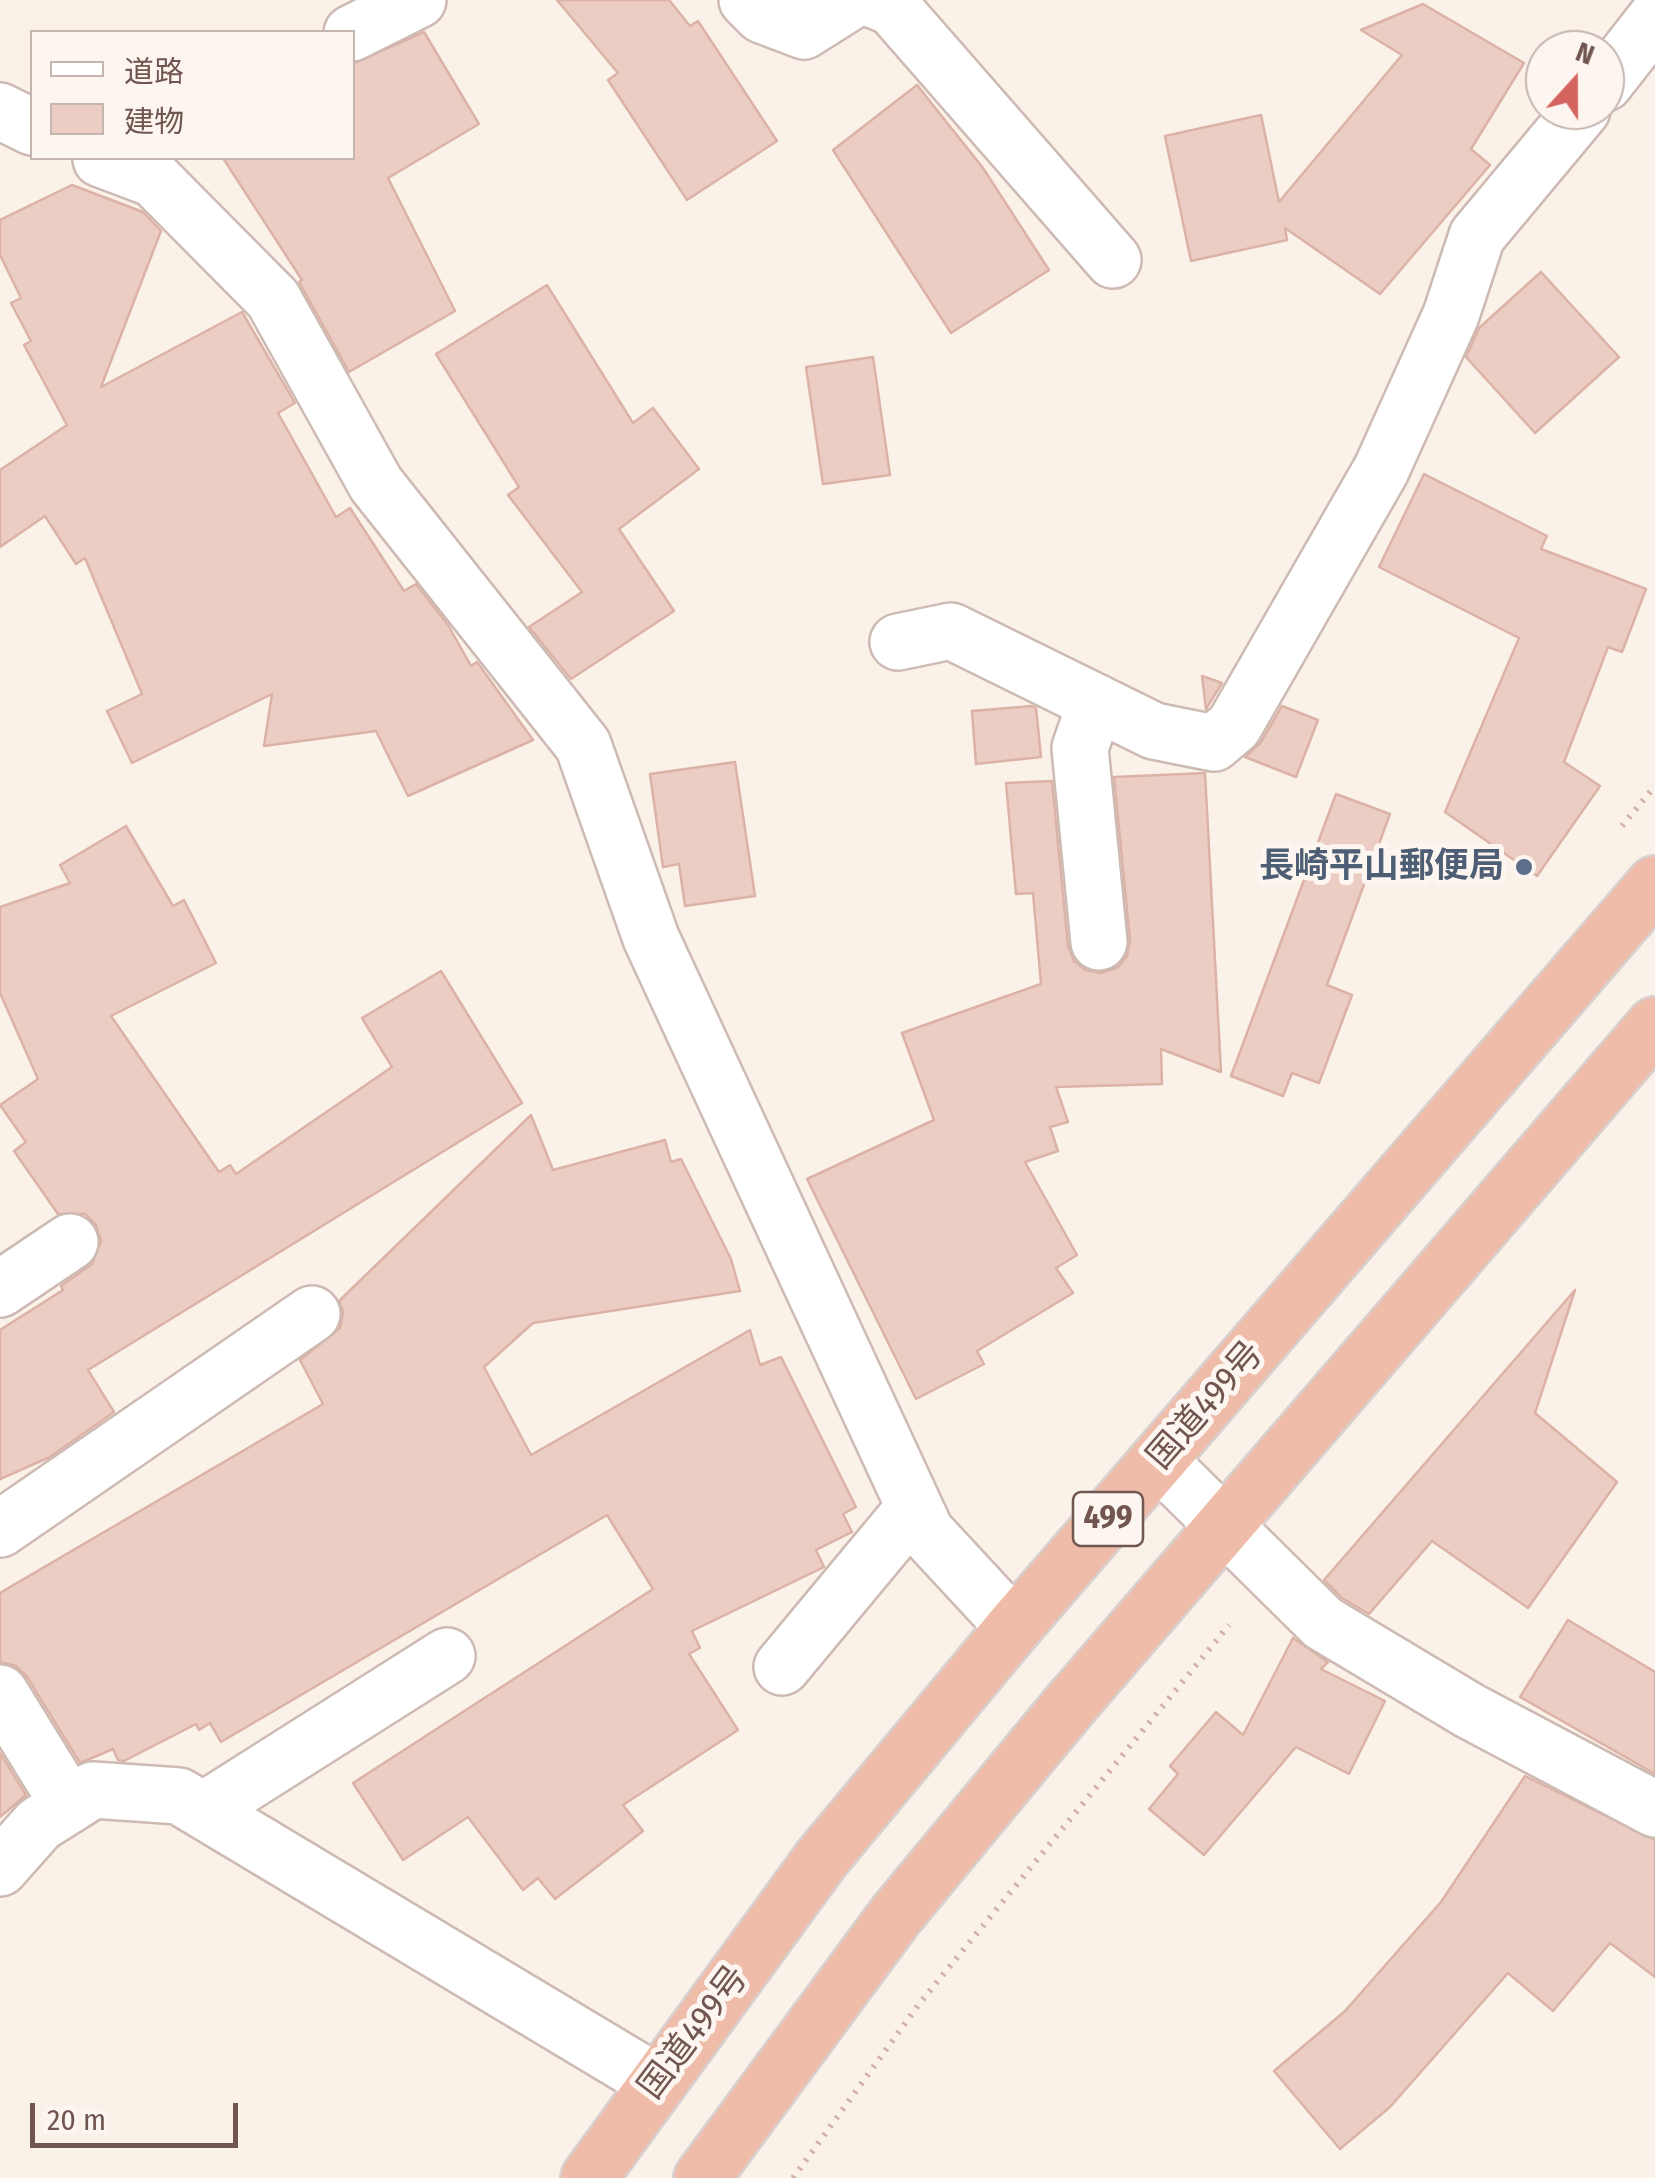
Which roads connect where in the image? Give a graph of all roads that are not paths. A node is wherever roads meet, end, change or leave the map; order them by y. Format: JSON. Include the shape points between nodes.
{"nodes":[{"id":1,"x":418,"y":0,"type":"edge"},
{"id":2,"x":747,"y":0,"type":"edge"},
{"id":3,"x":853,"y":0,"type":"edge"},
{"id":4,"x":874,"y":0,"type":"edge"},
{"id":5,"x":1655,"y":18,"type":"edge"},
{"id":6,"x":355,"y":32,"type":"edge"},
{"id":7,"x":1625,"y":58,"type":"edge"},
{"id":8,"x":0,"y":111,"type":"edge"},
{"id":9,"x":30,"y":126,"type":"edge"},
{"id":10,"x":1565,"y":130,"type":"edge"},
{"id":11,"x":106,"y":160,"type":"edge"},
{"id":12,"x":1112,"y":260,"type":"dead end"},
{"id":13,"x":898,"y":642,"type":"dead end"},
{"id":14,"x":1096,"y":702,"type":"junction"},
{"id":15,"x":1655,"y":884,"type":"edge"},
{"id":16,"x":1099,"y":942,"type":"dead end"},
{"id":17,"x":1655,"y":1026,"type":"edge"},
{"id":18,"x":70,"y":1242,"type":"dead end"},
{"id":19,"x":0,"y":1290,"type":"edge"},
{"id":20,"x":312,"y":1314,"type":"dead end"},
{"id":21,"x":1159,"y":1461,"type":"junction"},
{"id":22,"x":914,"y":1508,"type":"junction"},
{"id":23,"x":0,"y":1529,"type":"edge"},
{"id":24,"x":1224,"y":1530,"type":"junction"},
{"id":25,"x":1014,"y":1627,"type":"junction"},
{"id":26,"x":447,"y":1656,"type":"dead end"},
{"id":27,"x":782,"y":1667,"type":"dead end"},
{"id":28,"x":0,"y":1694,"type":"edge"},
{"id":29,"x":69,"y":1805,"type":"junction"},
{"id":30,"x":1655,"y":1809,"type":"edge"},
{"id":31,"x":204,"y":1810,"type":"junction"},
{"id":32,"x":0,"y":1868,"type":"edge"},
{"id":33,"x":656,"y":2082,"type":"junction"},
{"id":34,"x":589,"y":2178,"type":"edge"},
{"id":35,"x":702,"y":2178,"type":"edge"}],
"edges":[{"from":1,"to":6,"type":"street"},
{"from":2,"to":3,"type":"street","via":[[762,15],[804,31]]},
{"from":4,"to":12,"type":"street","via":[[892,7]]},
{"from":5,"to":7,"type":"street"},
{"from":8,"to":9,"type":"street"},
{"from":10,"to":14,"type":"street","via":[[1478,236],[1451,315],[1381,470],[1234,726],[1214,743],[1154,731]]},
{"from":11,"to":22,"type":"street","via":[[154,178],[273,299],[376,484],[583,745],[650,938]]},
{"from":13,"to":14,"type":"street","via":[[952,631]]},
{"from":14,"to":16,"type":"street","via":[[1080,748]]},
{"from":15,"to":21,"type":"highway","name":"国道499号","number":"499"},
{"from":17,"to":24,"type":"highway","number":"499"},
{"from":18,"to":19,"type":"street"},
{"from":20,"to":23,"type":"street"},
{"from":21,"to":24,"type":"street"},
{"from":21,"to":25,"type":"highway","name":"国道499号","number":"499"},
{"from":22,"to":25,"type":"street","via":[[926,1532]]},
{"from":22,"to":27,"type":"street"},
{"from":24,"to":30,"type":"street","via":[[1323,1623]]},
{"from":24,"to":35,"type":"highway","number":"499","via":[[896,1915]]},
{"from":25,"to":33,"type":"highway","name":"国道499号","number":"499","via":[[822,1858]]},
{"from":26,"to":31,"type":"street"},
{"from":28,"to":29,"type":"street"},
{"from":29,"to":31,"type":"street","via":[[93,1790],[179,1796]]},
{"from":29,"to":32,"type":"street","via":[[39,1824]]},
{"from":31,"to":33,"type":"street"},
{"from":33,"to":34,"type":"highway","name":"国道499号","number":"499"}]}
